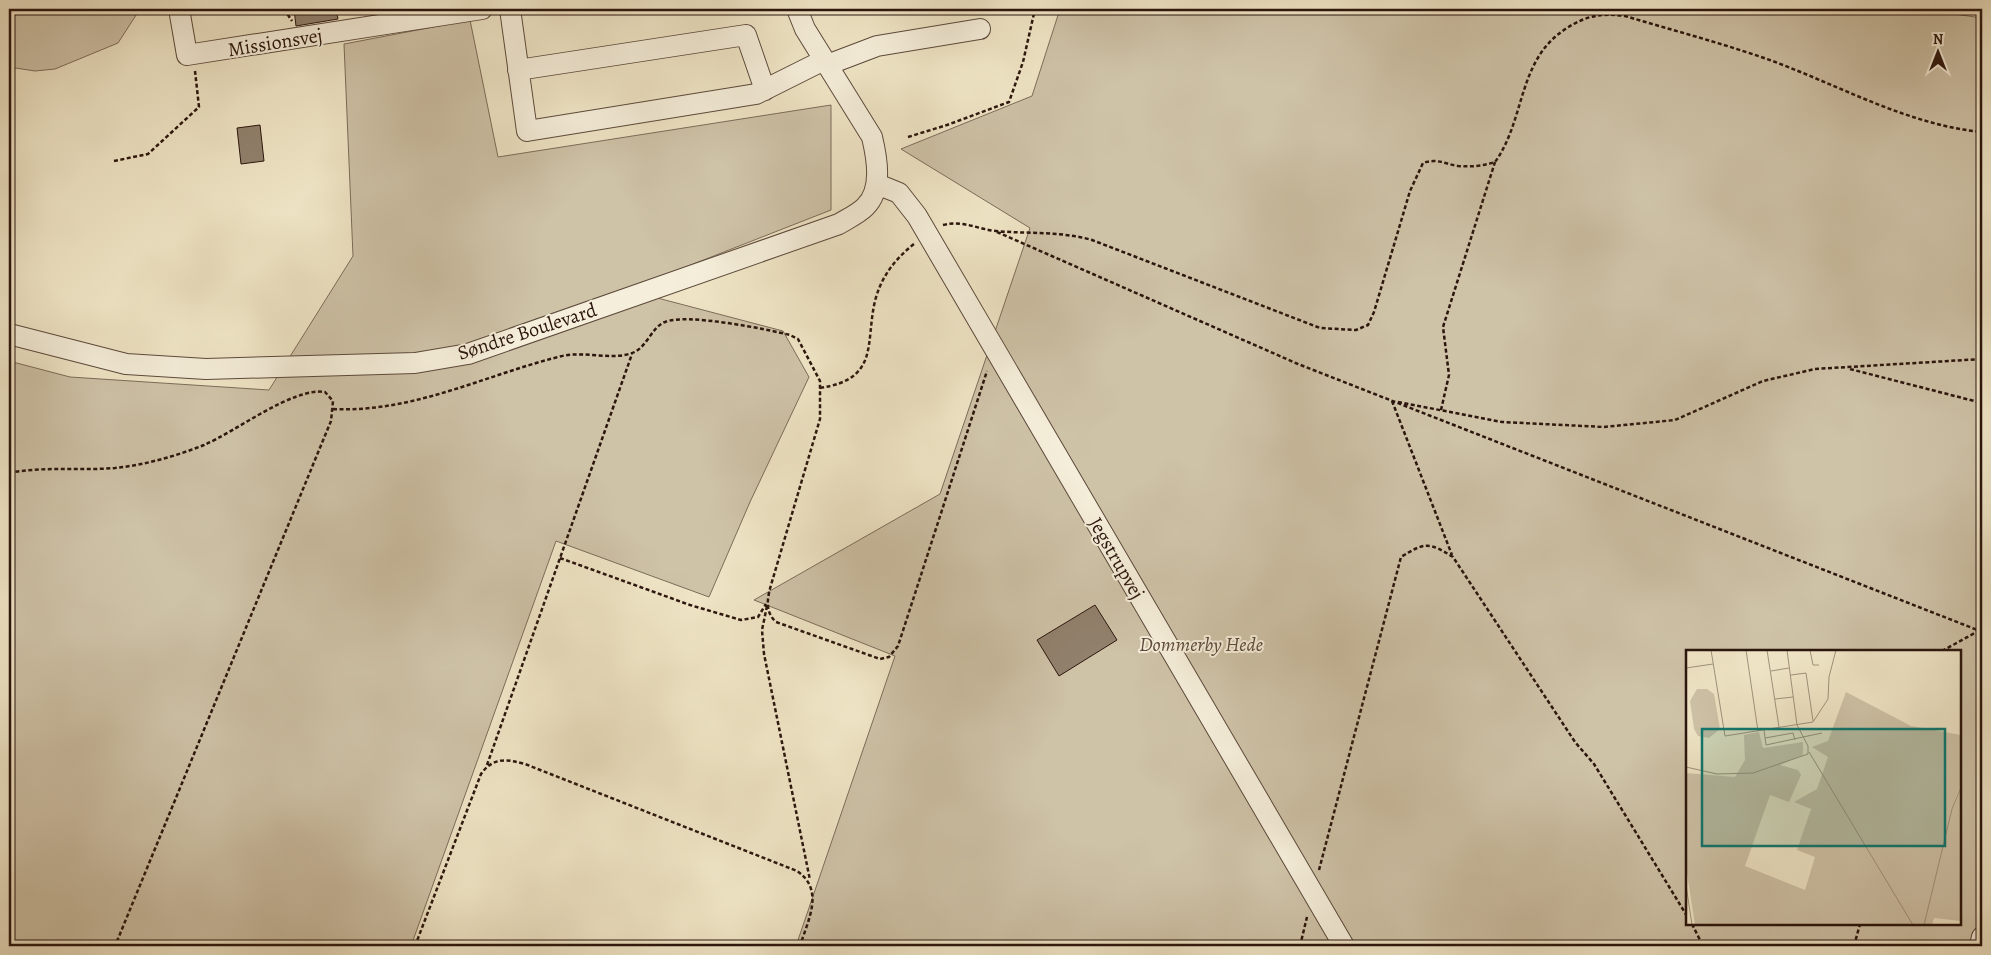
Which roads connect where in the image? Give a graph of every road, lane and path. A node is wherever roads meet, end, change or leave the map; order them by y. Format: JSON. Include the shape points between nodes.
{"nodes":[{"id":1,"x":180,"y":9,"type":"edge"},
{"id":2,"x":482,"y":9,"type":"edge"},
{"id":3,"x":510,"y":9,"type":"edge"},
{"id":4,"x":797,"y":9,"type":"edge"},
{"id":5,"x":1035,"y":9,"type":"edge"},
{"id":6,"x":1961,"y":9,"type":"edge"},
{"id":7,"x":1982,"y":9,"type":"edge"},
{"id":8,"x":461,"y":10,"type":"edge"},
{"id":9,"x":980,"y":29,"type":"dead end"},
{"id":10,"x":190,"y":55,"type":"junction"},
{"id":11,"x":826,"y":62,"type":"junction"},
{"id":12,"x":518,"y":70,"type":"junction"},
{"id":13,"x":765,"y":90,"type":"junction"},
{"id":14,"x":1982,"y":132,"type":"edge"},
{"id":15,"x":908,"y":137,"type":"dead end"},
{"id":16,"x":114,"y":161,"type":"dead end"},
{"id":17,"x":1495,"y":162,"type":"junction"},
{"id":18,"x":877,"y":184,"type":"junction"},
{"id":19,"x":994,"y":231,"type":"junction"},
{"id":20,"x":927,"y":233,"type":"junction"},
{"id":21,"x":9,"y":334,"type":"edge"},
{"id":22,"x":995,"y":348,"type":"junction"},
{"id":23,"x":632,"y":354,"type":"junction"},
{"id":24,"x":1982,"y":359,"type":"edge"},
{"id":25,"x":1846,"y":368,"type":"junction"},
{"id":26,"x":820,"y":388,"type":"junction"},
{"id":27,"x":1392,"y":401,"type":"junction"},
{"id":28,"x":1982,"y":403,"type":"edge"},
{"id":29,"x":333,"y":409,"type":"junction"},
{"id":30,"x":1441,"y":410,"type":"junction"},
{"id":31,"x":9,"y":473,"type":"edge"},
{"id":32,"x":1453,"y":557,"type":"junction"},
{"id":33,"x":560,"y":558,"type":"junction"},
{"id":34,"x":767,"y":603,"type":"junction"},
{"id":35,"x":1981,"y":630,"type":"edge"},
{"id":36,"x":1944,"y":650,"type":"edge"},
{"id":37,"x":487,"y":766,"type":"junction"},
{"id":38,"x":811,"y":884,"type":"junction"},
{"id":39,"x":1313,"y":894,"type":"junction"},
{"id":40,"x":1686,"y":914,"type":"edge"},
{"id":41,"x":1692,"y":925,"type":"edge"},
{"id":42,"x":1860,"y":925,"type":"edge"},
{"id":43,"x":1982,"y":937,"type":"edge"},
{"id":44,"x":115,"y":946,"type":"edge"},
{"id":45,"x":415,"y":946,"type":"edge"},
{"id":46,"x":800,"y":946,"type":"edge"},
{"id":47,"x":1300,"y":946,"type":"edge"},
{"id":48,"x":1344,"y":946,"type":"edge"},
{"id":49,"x":1703,"y":946,"type":"edge"},
{"id":50,"x":1854,"y":946,"type":"edge"},
{"id":51,"x":1980,"y":946,"type":"edge"}],
"edges":[{"from":1,"to":10,"type":"street"},
{"from":2,"to":8,"type":"street","name":"Missionsvej"},
{"from":3,"to":12,"type":"street"},
{"from":4,"to":11,"type":"street","name":"Søndre Boulevard","via":[[805,29]]},
{"from":5,"to":15,"type":"path","via":[[1023,62],[1009,102]]},
{"from":6,"to":7,"type":"path"},
{"from":8,"to":10,"type":"street","name":"Missionsvej"},
{"from":9,"to":11,"type":"street","via":[[877,46]]},
{"from":10,"to":16,"type":"path","via":[[199,107],[148,154]]},
{"from":11,"to":13,"type":"street"},
{"from":11,"to":18,"type":"street","name":"Søndre Boulevard","via":[[872,137],[877,156]]},
{"from":12,"to":13,"type":"street","via":[[746,35]]},
{"from":12,"to":13,"type":"street","via":[[527,131]]},
{"from":14,"to":17,"type":"path","via":[[1932,122],[1766,59],[1606,13],[1587,16],[1552,37],[1540,52],[1502,152]]},
{"from":17,"to":19,"type":"path","via":[[1475,166],[1457,166],[1442,160],[1423,163],[1410,191],[1374,312],[1368,325],[1356,330],[1320,328],[1092,240],[1073,235]]},
{"from":17,"to":30,"type":"path","via":[[1443,327],[1449,375]]},
{"from":18,"to":20,"type":"street","name":"Jegstrupvej","via":[[899,193]]},
{"from":18,"to":21,"type":"street","name":"Søndre Boulevard","via":[[866,207],[838,224],[468,354],[415,363],[206,369],[126,364]]},
{"from":19,"to":20,"type":"path","via":[[953,222]]},
{"from":19,"to":27,"type":"path","via":[[1298,364]]},
{"from":20,"to":22,"type":"street","name":"Jegstrupvej"},
{"from":20,"to":26,"type":"path","via":[[891,266],[883,281],[876,299],[869,354],[864,364],[845,381]]},
{"from":22,"to":34,"type":"path","via":[[894,652],[880,659],[776,622],[768,612]]},
{"from":22,"to":39,"type":"street","name":"Jegstrupvej"},
{"from":23,"to":26,"type":"path","via":[[665,322],[677,319],[771,330],[798,340],[814,368]]},
{"from":23,"to":29,"type":"path","via":[[576,353],[414,401],[359,410]]},
{"from":23,"to":33,"type":"path"},
{"from":24,"to":25,"type":"path"},
{"from":25,"to":28,"type":"path"},
{"from":25,"to":30,"type":"path","via":[[1816,368],[1763,381],[1675,420],[1604,427],[1502,422]]},
{"from":26,"to":34,"type":"path","via":[[820,420]]},
{"from":27,"to":30,"type":"path"},
{"from":27,"to":32,"type":"path"},
{"from":27,"to":35,"type":"path"},
{"from":29,"to":31,"type":"path","via":[[333,401],[325,392],[307,393],[178,455],[116,468],[48,468]]},
{"from":29,"to":44,"type":"path","via":[[331,421]]},
{"from":32,"to":39,"type":"path","via":[[1437,547],[1421,545],[1401,557]]},
{"from":32,"to":40,"type":"path","via":[[1575,742],[1594,764]]},
{"from":33,"to":34,"type":"path","via":[[741,620],[758,617]]},
{"from":33,"to":37,"type":"path"},
{"from":34,"to":38,"type":"path","via":[[762,630],[764,654]]},
{"from":35,"to":36,"type":"path"},
{"from":37,"to":38,"type":"path","via":[[503,760],[525,764],[785,865]]},
{"from":37,"to":45,"type":"path","via":[[481,774]]},
{"from":38,"to":46,"type":"path","via":[[812,907]]},
{"from":39,"to":47,"type":"path"},
{"from":39,"to":48,"type":"street","name":"Jegstrupvej"},
{"from":41,"to":49,"type":"path"},
{"from":42,"to":50,"type":"path"},
{"from":43,"to":51,"type":"street"}]}
